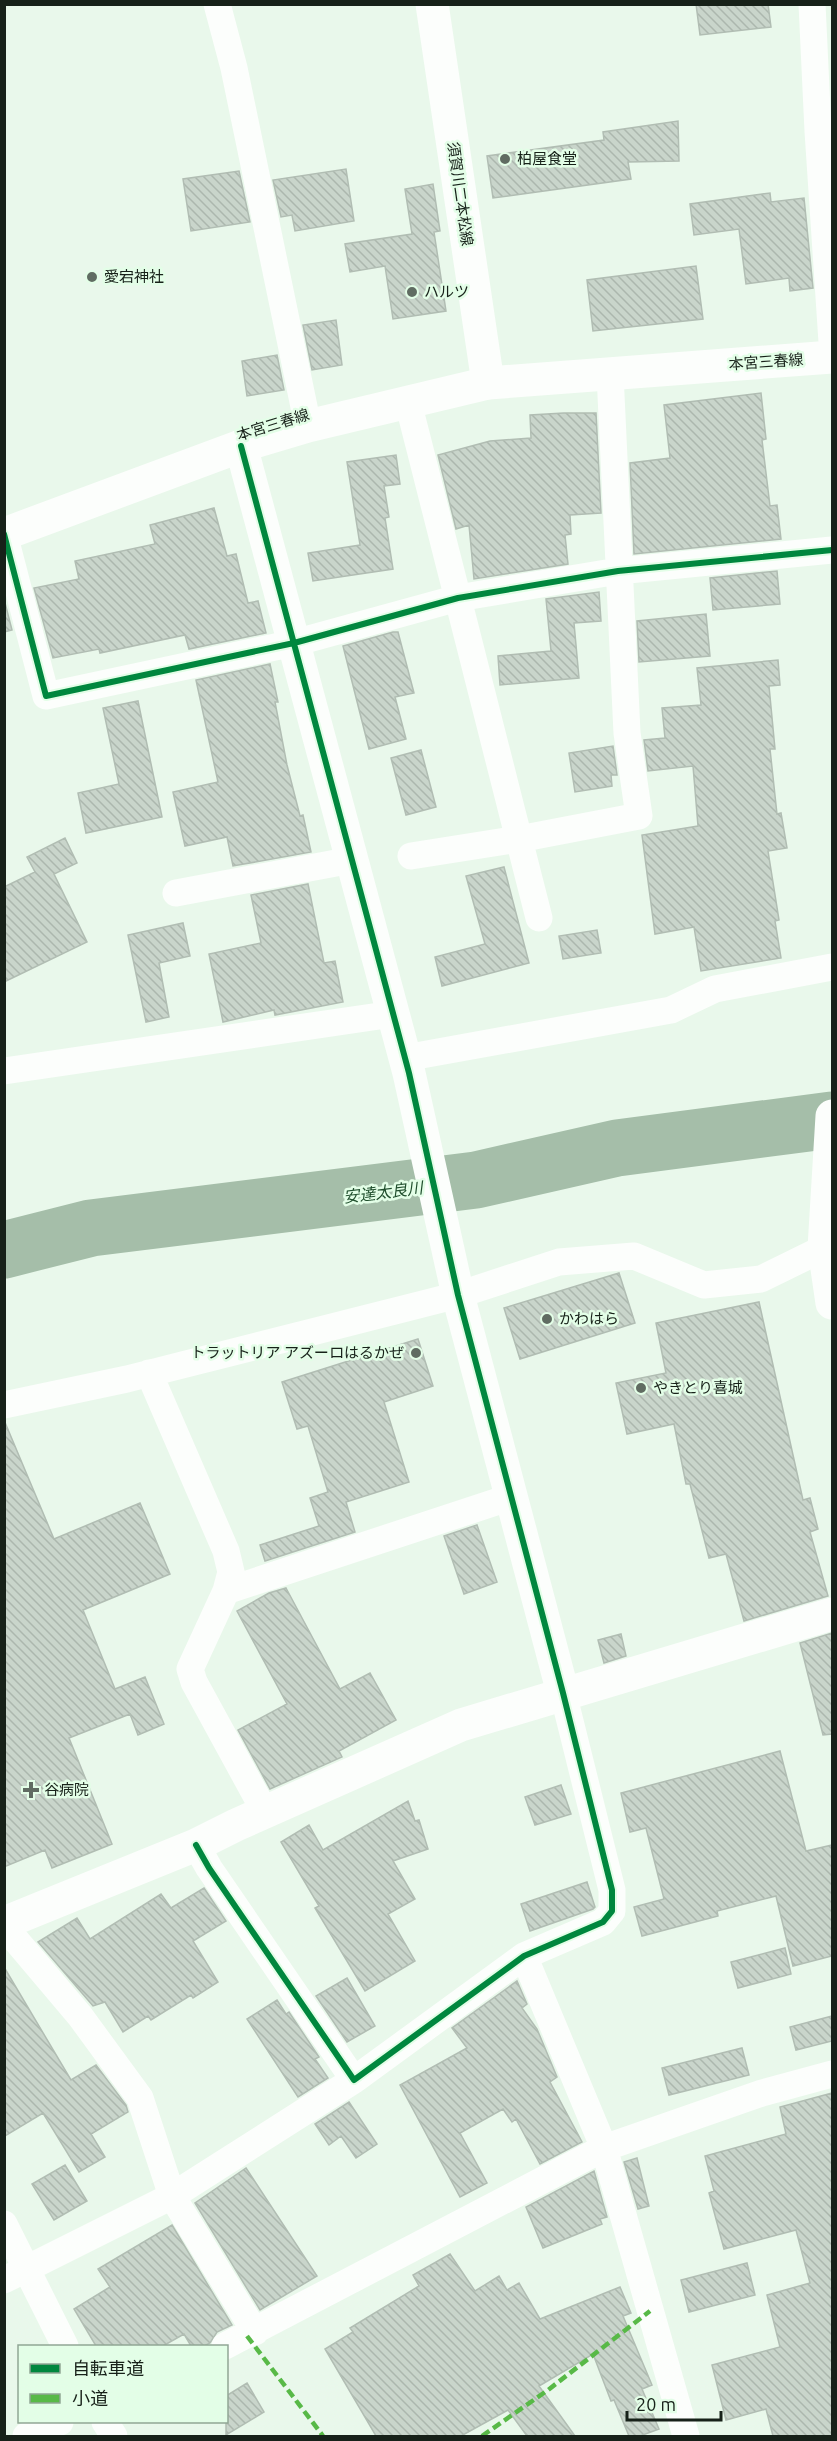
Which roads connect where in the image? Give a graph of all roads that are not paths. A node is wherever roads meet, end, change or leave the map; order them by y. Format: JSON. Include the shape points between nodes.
{"nodes":[{"id":1,"x":217,"y":4,"type":"edge"},
{"id":2,"x":432,"y":4,"type":"edge"},
{"id":3,"x":812,"y":4,"type":"edge"},
{"id":4,"x":832,"y":342,"type":"edge"},
{"id":5,"x":832,"y":357,"type":"edge"},
{"id":6,"x":610,"y":374,"type":"junction"},
{"id":7,"x":488,"y":383,"type":"junction"},
{"id":8,"x":408,"y":402,"type":"junction"},
{"id":9,"x":308,"y":426,"type":"junction"},
{"id":10,"x":241,"y":446,"type":"junction"},
{"id":11,"x":4,"y":534,"type":"edge"},
{"id":12,"x":832,"y":550,"type":"edge"},
{"id":13,"x":618,"y":571,"type":"junction"},
{"id":14,"x":458,"y":597,"type":"junction"},
{"id":15,"x":294,"y":643,"type":"junction"},
{"id":16,"x":519,"y":839,"type":"junction"},
{"id":17,"x":411,"y":856,"type":"dead end"},
{"id":18,"x":352,"y":860,"type":"junction"},
{"id":19,"x":176,"y":893,"type":"dead end"},
{"id":20,"x":539,"y":918,"type":"dead end"},
{"id":21,"x":832,"y":967,"type":"edge"},
{"id":22,"x":393,"y":1014,"type":"junction"},
{"id":23,"x":407,"y":1065,"type":"junction"},
{"id":24,"x":4,"y":1071,"type":"edge"},
{"id":25,"x":832,"y":1116,"type":"edge"},
{"id":26,"x":828,"y":1247,"type":"edge"},
{"id":27,"x":458,"y":1295,"type":"junction"},
{"id":28,"x":832,"y":1303,"type":"edge"},
{"id":29,"x":149,"y":1373,"type":"junction"},
{"id":30,"x":4,"y":1405,"type":"edge"},
{"id":31,"x":511,"y":1497,"type":"junction"},
{"id":32,"x":226,"y":1591,"type":"junction"},
{"id":33,"x":832,"y":1614,"type":"edge"},
{"id":34,"x":563,"y":1693,"type":"junction"},
{"id":35,"x":265,"y":1812,"type":"junction"},
{"id":36,"x":196,"y":1845,"type":"junction"},
{"id":37,"x":4,"y":1925,"type":"edge"},
{"id":38,"x":524,"y":1956,"type":"junction"},
{"id":39,"x":832,"y":2074,"type":"edge"},
{"id":40,"x":354,"y":2080,"type":"junction"},
{"id":41,"x":604,"y":2148,"type":"junction"},
{"id":42,"x":172,"y":2196,"type":"junction"},
{"id":43,"x":4,"y":2224,"type":"edge"},
{"id":44,"x":15,"y":2274,"type":"edge"},
{"id":45,"x":255,"y":2332,"type":"junction"},
{"id":46,"x":64,"y":2345,"type":"edge"},
{"id":47,"x":227,"y":2345,"type":"edge"},
{"id":48,"x":55,"y":2423,"type":"edge"},
{"id":49,"x":106,"y":2423,"type":"edge"},
{"id":50,"x":26,"y":2436,"type":"edge"},
{"id":51,"x":114,"y":2436,"type":"edge"},
{"id":52,"x":686,"y":2436,"type":"edge"}],
"edges":[{"from":1,"to":9,"type":"street","via":[[234,68]]},
{"from":2,"to":7,"type":"street","name":"須賀川二本松線"},
{"from":3,"to":4,"type":"street"},
{"from":5,"to":6,"type":"street","name":"本宮三春線"},
{"from":6,"to":7,"type":"street","name":"本宮三春線"},
{"from":6,"to":13,"type":"street"},
{"from":7,"to":8,"type":"street","name":"本宮三春線"},
{"from":8,"to":9,"type":"street","name":"本宮三春線"},
{"from":8,"to":14,"type":"street"},
{"from":9,"to":10,"type":"street","name":"本宮三春線"},
{"from":10,"to":11,"type":"street","name":"本宮三春線"},
{"from":10,"to":15,"type":"street"},
{"from":11,"to":15,"type":"street","via":[[46,696]]},
{"from":12,"to":13,"type":"street"},
{"from":13,"to":14,"type":"street"},
{"from":13,"to":16,"type":"street","via":[[627,733],[639,816]]},
{"from":14,"to":15,"type":"street"},
{"from":14,"to":16,"type":"street"},
{"from":15,"to":18,"type":"street"},
{"from":16,"to":17,"type":"street"},
{"from":16,"to":20,"type":"street"},
{"from":18,"to":19,"type":"street"},
{"from":18,"to":22,"type":"street"},
{"from":21,"to":23,"type":"street","via":[[715,989],[671,1010]]},
{"from":22,"to":23,"type":"street"},
{"from":22,"to":24,"type":"street"},
{"from":23,"to":27,"type":"street"},
{"from":25,"to":26,"type":"street"},
{"from":26,"to":27,"type":"street","via":[[761,1279],[704,1285],[634,1256],[559,1262]]},
{"from":26,"to":28,"type":"street"},
{"from":27,"to":29,"type":"street"},
{"from":27,"to":31,"type":"street"},
{"from":29,"to":30,"type":"street"},
{"from":29,"to":32,"type":"street","via":[[226,1551],[231,1572]]},
{"from":31,"to":32,"type":"street"},
{"from":31,"to":34,"type":"street"},
{"from":32,"to":35,"type":"street","via":[[190,1669]]},
{"from":33,"to":34,"type":"street"},
{"from":34,"to":35,"type":"street","via":[[460,1725]]},
{"from":34,"to":38,"type":"street","via":[[612,1890],[612,1911],[603,1922]]},
{"from":35,"to":36,"type":"street"},
{"from":36,"to":37,"type":"street"},
{"from":36,"to":40,"type":"street"},
{"from":37,"to":42,"type":"street","via":[[80,2016],[140,2098]]},
{"from":38,"to":40,"type":"street"},
{"from":38,"to":41,"type":"street"},
{"from":39,"to":41,"type":"street","via":[[762,2093]]},
{"from":40,"to":42,"type":"street"},
{"from":41,"to":45,"type":"street"},
{"from":41,"to":52,"type":"street"},
{"from":42,"to":44,"type":"street"},
{"from":42,"to":45,"type":"street"},
{"from":43,"to":44,"type":"street"},
{"from":44,"to":46,"type":"street"},
{"from":45,"to":47,"type":"street"},
{"from":48,"to":50,"type":"street"},
{"from":49,"to":51,"type":"street"}]}
